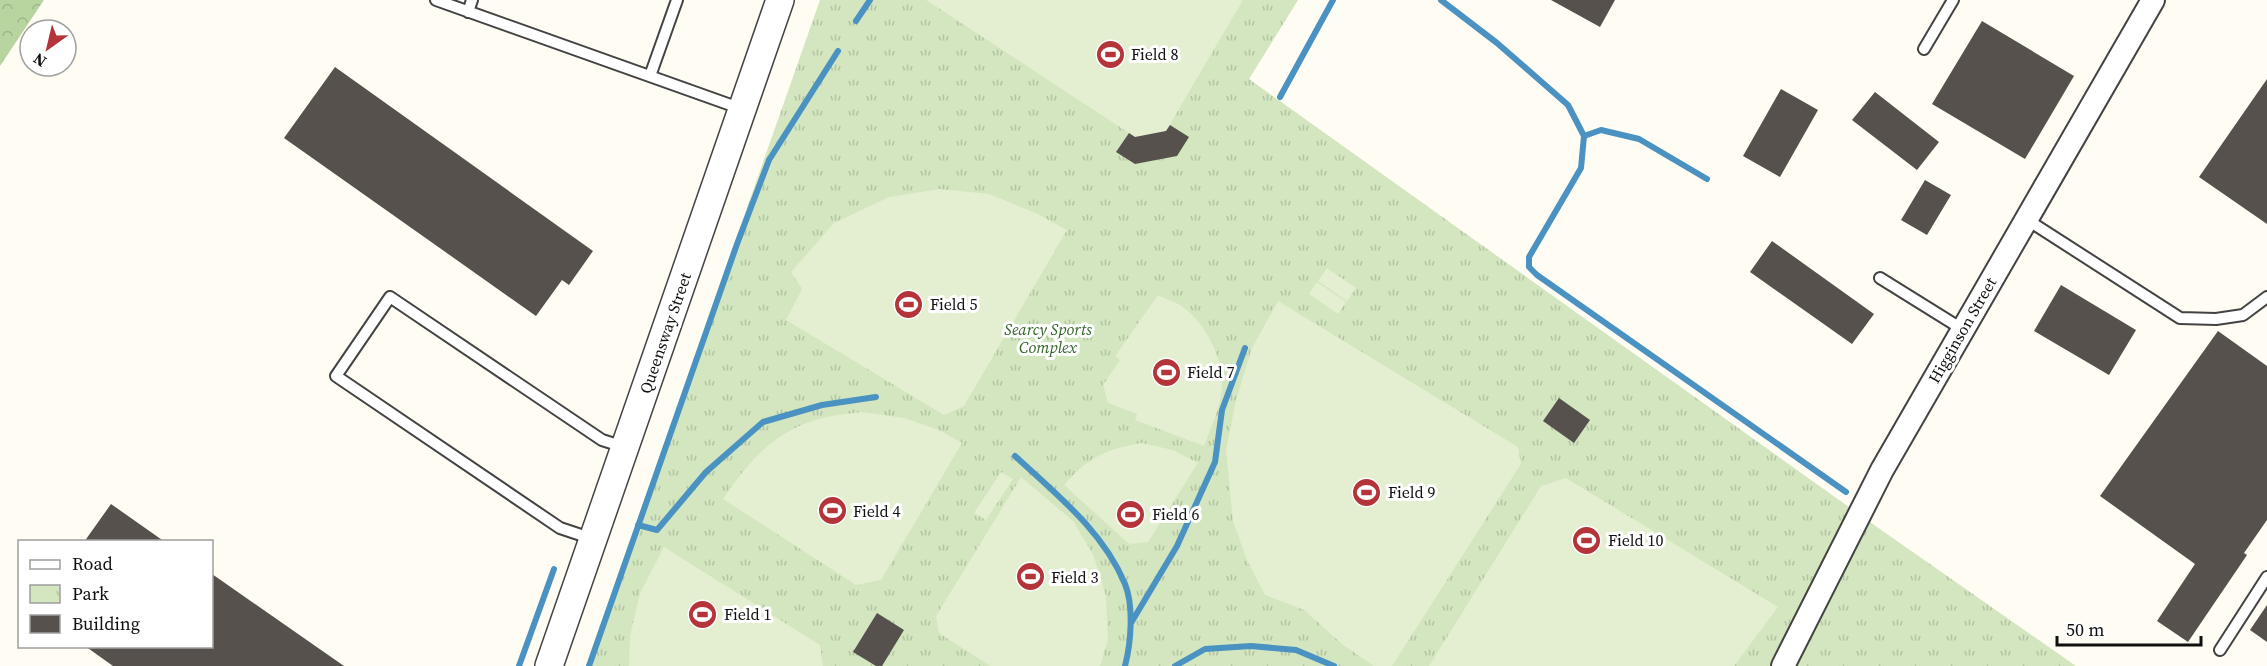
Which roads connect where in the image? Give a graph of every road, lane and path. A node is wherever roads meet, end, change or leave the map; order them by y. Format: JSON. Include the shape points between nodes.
{"nodes":[{"id":1,"x":436,"y":0,"type":"edge"},
{"id":2,"x":472,"y":0,"type":"edge"},
{"id":3,"x":677,"y":0,"type":"edge"},
{"id":4,"x":780,"y":0,"type":"edge"},
{"id":5,"x":1953,"y":0,"type":"edge"},
{"id":6,"x":2153,"y":0,"type":"edge"},
{"id":7,"x":468,"y":12,"type":"junction"},
{"id":8,"x":1924,"y":49,"type":"dead end"},
{"id":9,"x":650,"y":76,"type":"junction"},
{"id":10,"x":742,"y":109,"type":"junction"},
{"id":11,"x":2026,"y":218,"type":"junction"},
{"id":12,"x":1880,"y":278,"type":"dead end"},
{"id":13,"x":2267,"y":297,"type":"edge"},
{"id":14,"x":1962,"y":329,"type":"junction"},
{"id":15,"x":625,"y":447,"type":"junction"},
{"id":16,"x":593,"y":539,"type":"junction"},
{"id":17,"x":2267,"y":577,"type":"edge"},
{"id":18,"x":2220,"y":650,"type":"dead end"},
{"id":19,"x":549,"y":666,"type":"edge"},
{"id":20,"x":1783,"y":666,"type":"edge"}],
"edges":[{"from":1,"to":7,"type":"lane"},
{"from":2,"to":7,"type":"lane"},
{"from":3,"to":9,"type":"lane"},
{"from":4,"to":10,"type":"street","name":"Queensway Street"},
{"from":5,"to":8,"type":"lane"},
{"from":6,"to":11,"type":"street","name":"Higginson Street"},
{"from":7,"to":9,"type":"lane"},
{"from":9,"to":10,"type":"lane"},
{"from":10,"to":15,"type":"street","name":"Queensway Street"},
{"from":11,"to":13,"type":"lane","via":[[2180,318],[2243,315]]},
{"from":11,"to":14,"type":"street","name":"Higginson Street"},
{"from":12,"to":14,"type":"lane"},
{"from":14,"to":20,"type":"street","name":"Higginson Street","via":[[1881,470]]},
{"from":15,"to":16,"type":"street","name":"Queensway Street"},
{"from":15,"to":16,"type":"lane","via":[[602,440],[390,297],[336,376],[560,528]]},
{"from":16,"to":19,"type":"street","name":"Queensway Street"},
{"from":17,"to":18,"type":"lane"}]}
